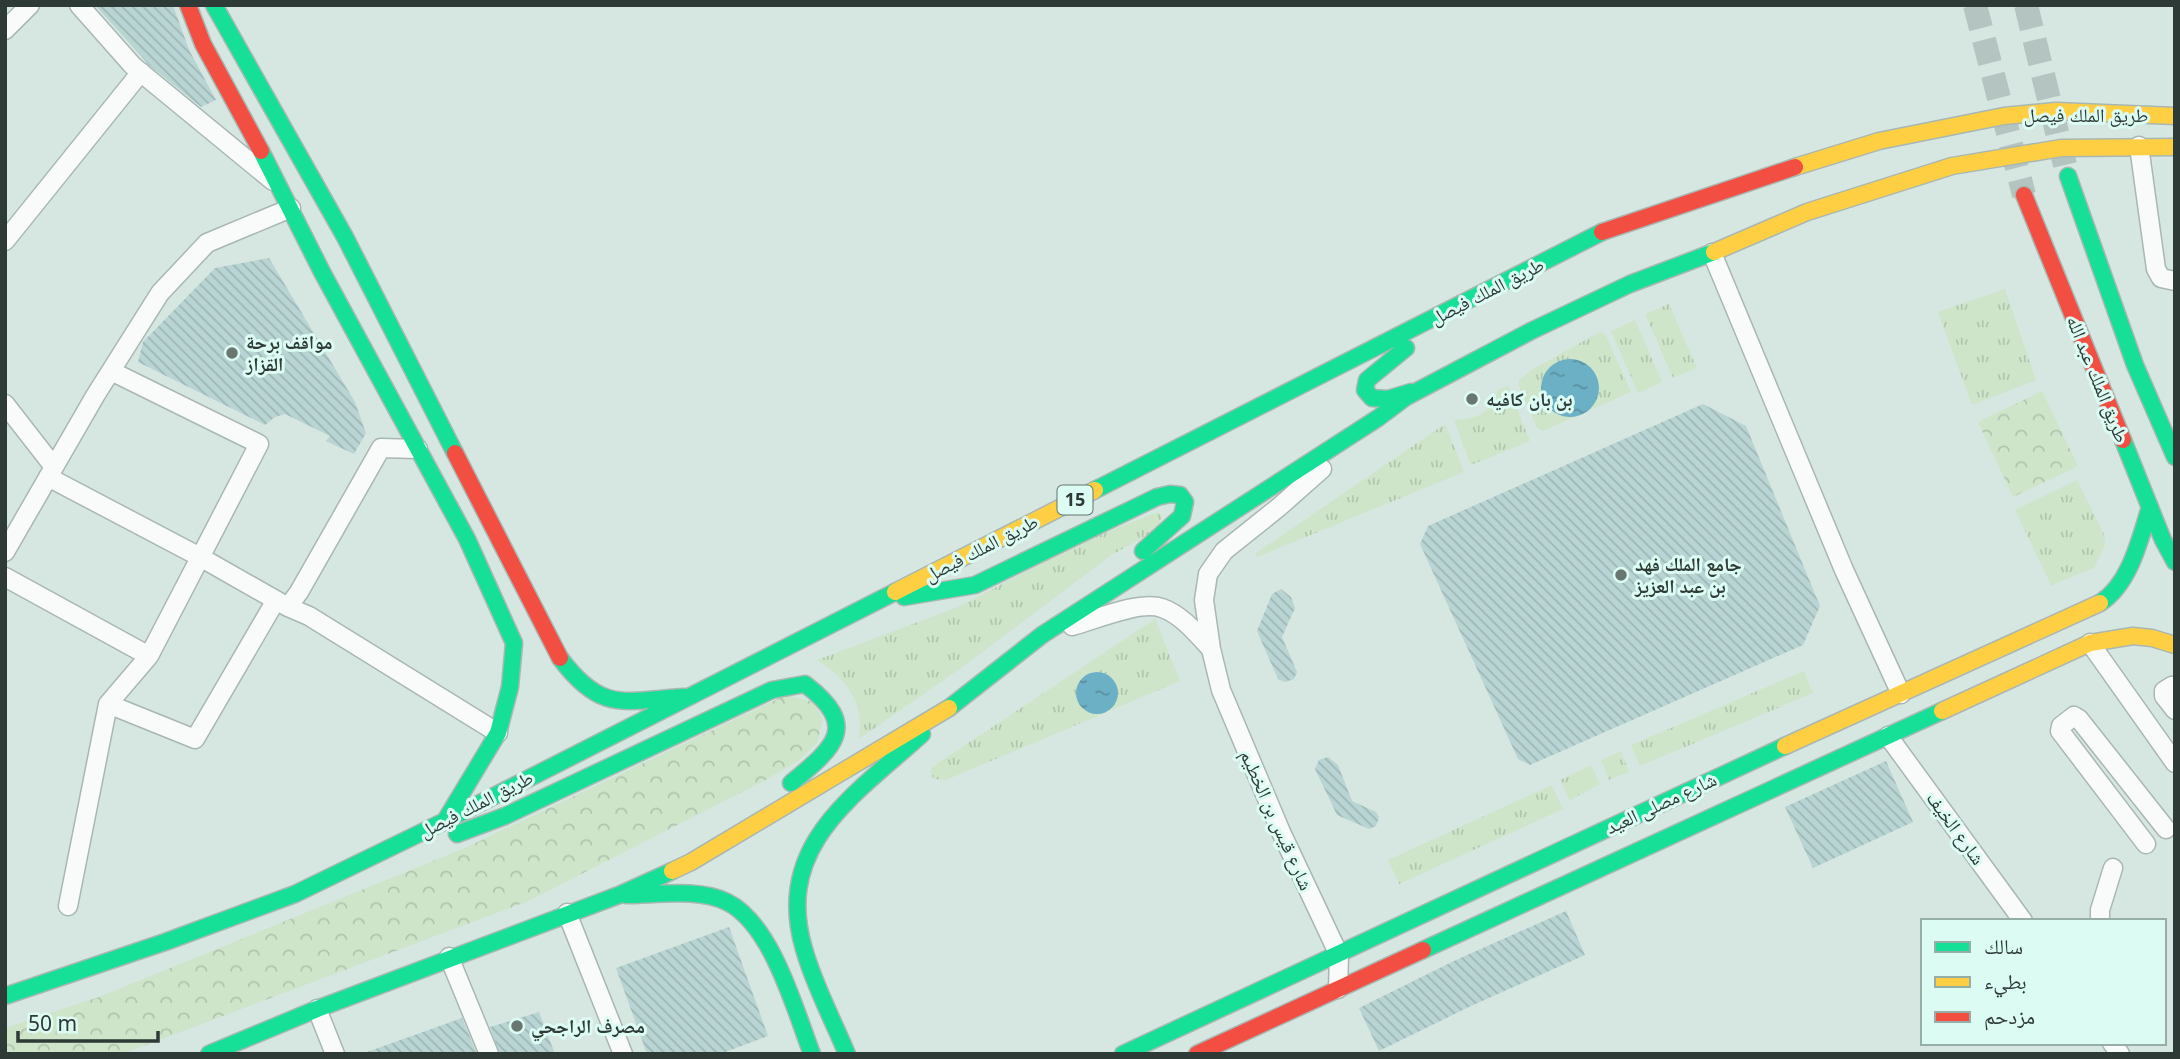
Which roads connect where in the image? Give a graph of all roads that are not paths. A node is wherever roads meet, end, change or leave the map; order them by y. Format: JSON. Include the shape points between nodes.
{"nodes":[{"id":1,"x":30,"y":5,"type":"edge"},
{"id":2,"x":79,"y":5,"type":"edge"},
{"id":3,"x":188,"y":5,"type":"edge"},
{"id":4,"x":215,"y":5,"type":"edge"},
{"id":5,"x":5,"y":30,"type":"edge"},
{"id":6,"x":141,"y":72,"type":"junction"},
{"id":7,"x":2175,"y":116,"type":"edge"},
{"id":8,"x":2139,"y":146,"type":"junction"},
{"id":9,"x":2175,"y":147,"type":"edge"},
{"id":10,"x":2067,"y":176,"type":"tunnel mouth"},
{"id":11,"x":281,"y":187,"type":"junction"},
{"id":12,"x":2024,"y":195,"type":"tunnel mouth"},
{"id":13,"x":291,"y":208,"type":"junction"},
{"id":14,"x":5,"y":241,"type":"edge"},
{"id":15,"x":1712,"y":253,"type":"junction"},
{"id":16,"x":2175,"y":281,"type":"edge"},
{"id":17,"x":1485,"y":293,"type":"junction"},
{"id":18,"x":111,"y":371,"type":"junction"},
{"id":19,"x":1424,"y":388,"type":"junction"},
{"id":20,"x":5,"y":404,"type":"edge"},
{"id":21,"x":1378,"y":418,"type":"junction"},
{"id":22,"x":418,"y":449,"type":"junction"},
{"id":23,"x":2175,"y":457,"type":"edge"},
{"id":24,"x":51,"y":472,"type":"junction"},
{"id":25,"x":2150,"y":507,"type":"junction"},
{"id":26,"x":5,"y":552,"type":"edge"},
{"id":27,"x":200,"y":558,"type":"junction"},
{"id":28,"x":2175,"y":562,"type":"edge"},
{"id":29,"x":5,"y":577,"type":"edge"},
{"id":30,"x":874,"y":602,"type":"junction"},
{"id":31,"x":282,"y":604,"type":"junction"},
{"id":32,"x":1072,"y":616,"type":"junction"},
{"id":33,"x":2047,"y":627,"type":"junction"},
{"id":34,"x":1042,"y":635,"type":"junction"},
{"id":35,"x":2090,"y":643,"type":"junction"},
{"id":36,"x":2175,"y":645,"type":"edge"},
{"id":37,"x":1211,"y":649,"type":"junction"},
{"id":38,"x":149,"y":656,"type":"junction"},
{"id":39,"x":2057,"y":659,"type":"junction"},
{"id":40,"x":2175,"y":688,"type":"edge"},
{"id":41,"x":1901,"y":694,"type":"junction"},
{"id":42,"x":685,"y":697,"type":"junction"},
{"id":43,"x":108,"y":704,"type":"junction"},
{"id":44,"x":954,"y":705,"type":"junction"},
{"id":45,"x":2175,"y":710,"type":"edge"},
{"id":46,"x":498,"y":733,"type":"junction"},
{"id":47,"x":1888,"y":736,"type":"junction"},
{"id":48,"x":2175,"y":763,"type":"edge"},
{"id":49,"x":445,"y":821,"type":"junction"},
{"id":50,"x":2165,"y":829,"type":"dead end"},
{"id":51,"x":2146,"y":844,"type":"dead end"},
{"id":52,"x":691,"y":862,"type":"junction"},
{"id":53,"x":2113,"y":868,"type":"dead end"},
{"id":54,"x":295,"y":894,"type":"junction"},
{"id":55,"x":619,"y":894,"type":"junction"},
{"id":56,"x":68,"y":906,"type":"dead end"},
{"id":57,"x":567,"y":913,"type":"junction"},
{"id":58,"x":2022,"y":919,"type":"edge"},
{"id":59,"x":2100,"y":919,"type":"edge"},
{"id":60,"x":1339,"y":955,"type":"junction"},
{"id":61,"x":450,"y":957,"type":"junction"},
{"id":62,"x":1338,"y":989,"type":"junction"},
{"id":63,"x":5,"y":996,"type":"edge"},
{"id":64,"x":317,"y":1009,"type":"junction"},
{"id":65,"x":209,"y":1054,"type":"edge"},
{"id":66,"x":335,"y":1054,"type":"edge"},
{"id":67,"x":489,"y":1054,"type":"edge"},
{"id":68,"x":623,"y":1054,"type":"edge"},
{"id":69,"x":812,"y":1054,"type":"edge"},
{"id":70,"x":847,"y":1054,"type":"edge"},
{"id":71,"x":1124,"y":1054,"type":"edge"},
{"id":72,"x":1197,"y":1054,"type":"edge"}],
"edges":[{"from":1,"to":5,"type":"street"},
{"from":2,"to":6,"type":"street"},
{"from":3,"to":11,"type":"main road","via":[[203,44]]},
{"from":4,"to":42,"type":"main road","via":[[345,237],[556,652],[576,678],[601,697]]},
{"from":6,"to":11,"type":"street"},
{"from":6,"to":14,"type":"street"},
{"from":7,"to":17,"type":"main road","name":"طريق الملك فيصل","number":"15","via":[[2056,111],[2004,116],[1879,141],[1604,231]]},
{"from":8,"to":9,"type":"main road","name":"طريق الملك فيصل"},
{"from":8,"to":15,"type":"main road","name":"طريق الملك فيصل","via":[[2062,148],[1952,166],[1807,212]]},
{"from":8,"to":16,"type":"street","via":[[2155,269],[2161,278]]},
{"from":10,"to":23,"type":"main road","name":"طريق الملك عبد الله"},
{"from":11,"to":13,"type":"main road"},
{"from":12,"to":25,"type":"main road","name":"طريق الملك عبد الله"},
{"from":13,"to":18,"type":"street","via":[[207,243],[160,293]]},
{"from":13,"to":22,"type":"main road"},
{"from":15,"to":19,"type":"main road","name":"طريق الملك فيصل","via":[[1605,296]]},
{"from":15,"to":41,"type":"street","via":[[1844,570]]},
{"from":17,"to":19,"type":"main road","via":[[1435,324],[1364,387],[1368,396],[1380,398]]},
{"from":17,"to":30,"type":"main road","name":"طريق الملك فيصل","number":"15"},
{"from":18,"to":24,"type":"street"},
{"from":18,"to":27,"type":"street","via":[[259,444]]},
{"from":19,"to":21,"type":"main road","name":"طريق الملك فيصل"},
{"from":20,"to":24,"type":"street"},
{"from":21,"to":32,"type":"main road","name":"طريق الملك فيصل"},
{"from":21,"to":37,"type":"street","name":"شارع قيس بن الخطيم","via":[[1224,551],[1208,574],[1204,600]]},
{"from":22,"to":31,"type":"street","via":[[381,448],[299,592]]},
{"from":22,"to":46,"type":"main road","via":[[467,539],[514,643],[510,687]]},
{"from":24,"to":26,"type":"street"},
{"from":24,"to":27,"type":"street"},
{"from":25,"to":28,"type":"main road","name":"طريق الملك عبد الله"},
{"from":25,"to":33,"type":"main road","name":"شارع مصلى العيد","via":[[2122,583],[2104,601]]},
{"from":27,"to":31,"type":"street"},
{"from":27,"to":38,"type":"street"},
{"from":29,"to":38,"type":"street"},
{"from":30,"to":32,"type":"main road","via":[[975,585],[1157,497],[1171,492],[1180,495],[1186,508],[1182,516]]},
{"from":30,"to":42,"type":"main road","name":"طريق الملك فيصل","number":"15"},
{"from":31,"to":43,"type":"street","via":[[195,739]]},
{"from":31,"to":46,"type":"street","via":[[309,615]]},
{"from":32,"to":34,"type":"main road","name":"طريق الملك فيصل"},
{"from":33,"to":39,"type":"main road","via":[[2063,625],[2074,638],[2070,649]]},
{"from":33,"to":41,"type":"main road","name":"شارع مصلى العيد"},
{"from":34,"to":37,"type":"street","via":[[1140,606],[1159,607],[1175,614]]},
{"from":34,"to":44,"type":"main road","name":"طريق الملك فيصل"},
{"from":35,"to":36,"type":"main road","name":"شارع مصلى العيد","via":[[2119,635]]},
{"from":35,"to":39,"type":"main road","name":"شارع مصلى العيد"},
{"from":35,"to":48,"type":"street"},
{"from":37,"to":60,"type":"street","name":"شارع قيس بن الخطيم","via":[[1241,741]]},
{"from":38,"to":43,"type":"street"},
{"from":39,"to":47,"type":"main road","name":"شارع مصلى العيد"},
{"from":40,"to":45,"type":"street","via":[[2164,691],[2164,696]]},
{"from":41,"to":60,"type":"main road","name":"شارع مصلى العيد"},
{"from":42,"to":49,"type":"main road","name":"طريق الملك فيصل","number":"15"},
{"from":43,"to":56,"type":"street"},
{"from":44,"to":52,"type":"main road","name":"طريق الملك فيصل"},
{"from":44,"to":70,"type":"main road","via":[[838,812],[815,839],[800,874],[796,913],[804,950]]},
{"from":46,"to":49,"type":"main road"},
{"from":47,"to":58,"type":"street","name":"شارع الخيف"},
{"from":47,"to":62,"type":"main road","name":"شارع مصلى العيد"},
{"from":49,"to":54,"type":"main road","name":"طريق الملك فيصل","number":"15"},
{"from":50,"to":51,"type":"street","via":[[2080,719],[2074,716],[2061,726],[2060,731]]},
{"from":52,"to":54,"type":"main road","via":[[823,758],[836,737],[836,716],[821,695],[805,684],[772,690],[505,816]]},
{"from":52,"to":55,"type":"main road","name":"طريق الملك فيصل"},
{"from":53,"to":59,"type":"street"},
{"from":54,"to":63,"type":"main road","name":"طريق الملك فيصل","number":"15"},
{"from":55,"to":57,"type":"main road","name":"طريق الملك فيصل"},
{"from":55,"to":69,"type":"main road","via":[[699,895],[729,902],[744,914],[760,932]]},
{"from":57,"to":61,"type":"main road","name":"طريق الملك فيصل"},
{"from":57,"to":68,"type":"street"},
{"from":60,"to":62,"type":"street","name":"شارع قيس بن الخطيم"},
{"from":60,"to":71,"type":"main road","name":"شارع مصلى العيد"},
{"from":61,"to":64,"type":"main road","name":"طريق الملك فيصل"},
{"from":61,"to":67,"type":"street"},
{"from":62,"to":72,"type":"main road","name":"شارع مصلى العيد"},
{"from":64,"to":65,"type":"main road","name":"طريق الملك فيصل"},
{"from":64,"to":66,"type":"street"}]}
